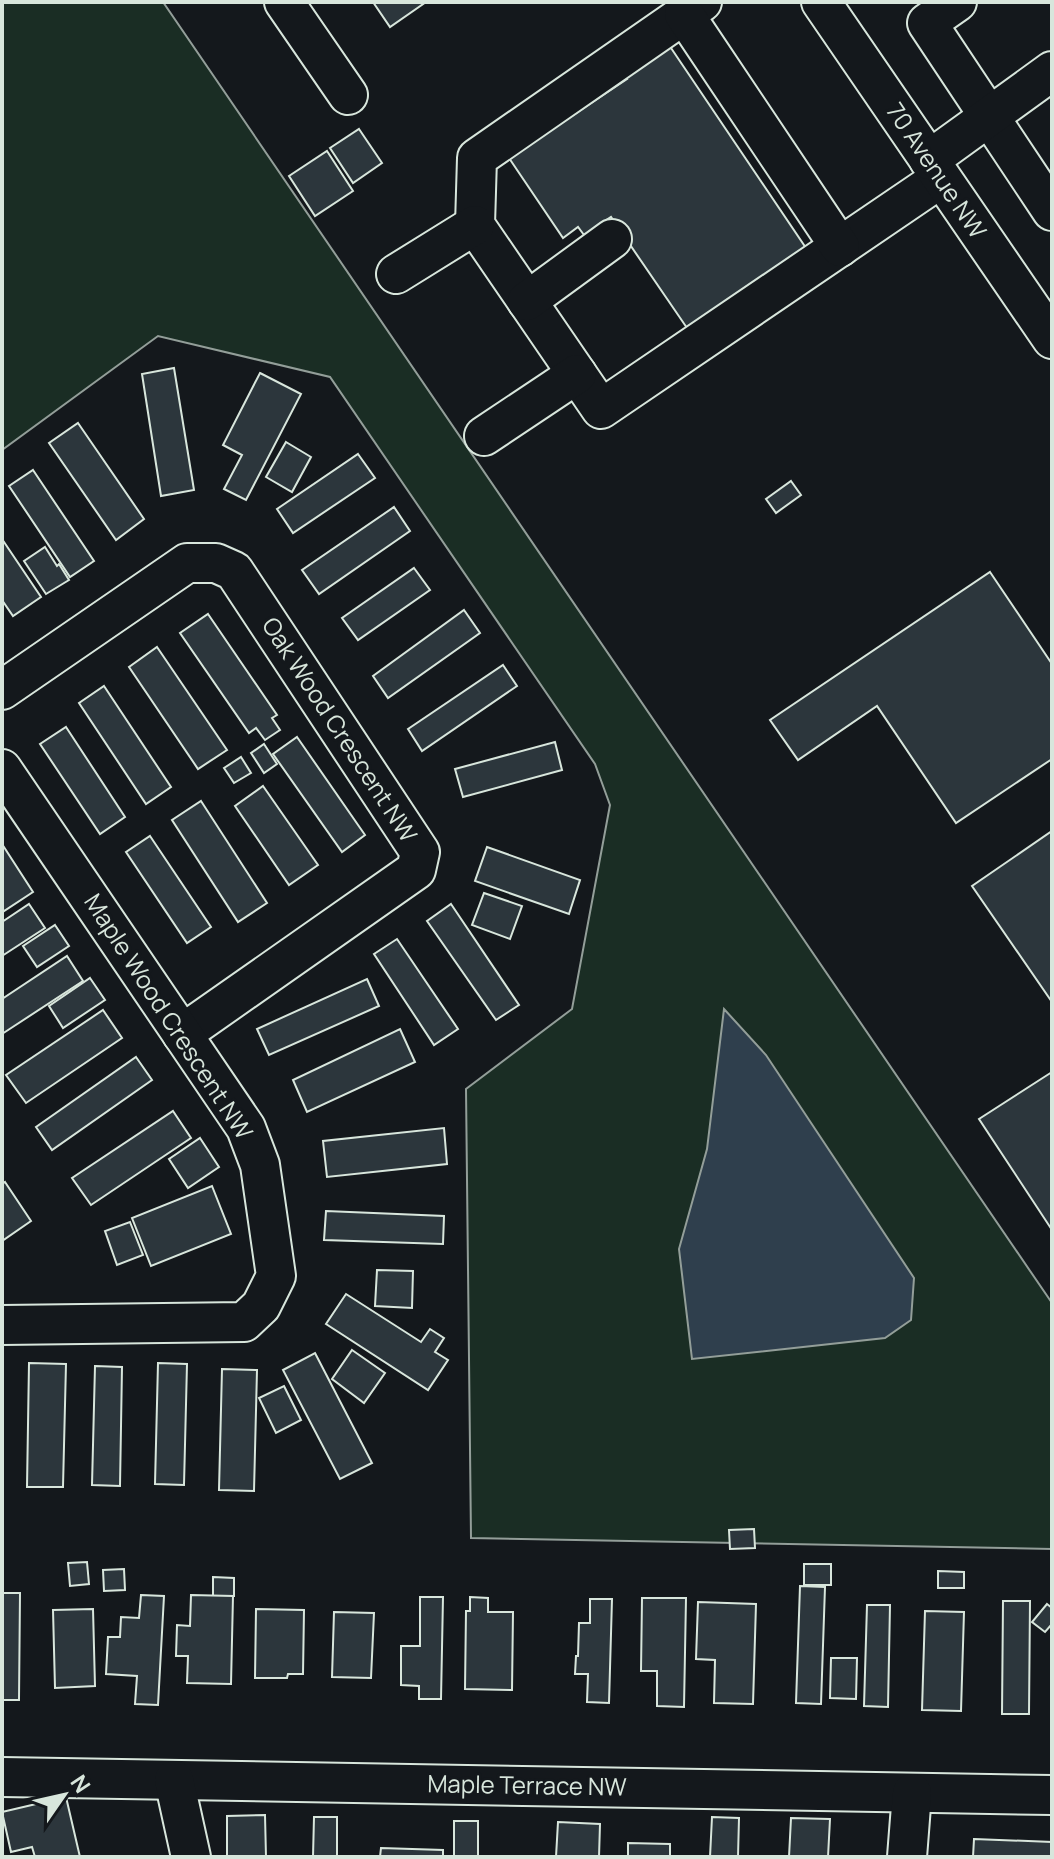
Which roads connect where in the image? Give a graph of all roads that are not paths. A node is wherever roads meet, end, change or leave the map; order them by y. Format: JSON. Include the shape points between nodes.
{"nodes":[{"id":1,"x":284,"y":2,"type":"edge"},
{"id":2,"x":821,"y":2,"type":"edge"},
{"id":3,"x":957,"y":2,"type":"edge"},
{"id":4,"x":693,"y":8,"type":"edge"},
{"id":5,"x":1050,"y":76,"type":"edge"},
{"id":6,"x":348,"y":95,"type":"dead end"},
{"id":7,"x":988,"y":115,"type":"junction"},
{"id":8,"x":935,"y":169,"type":"junction"},
{"id":9,"x":1052,"y":211,"type":"edge"},
{"id":10,"x":475,"y":225,"type":"junction"},
{"id":11,"x":612,"y":239,"type":"dead end"},
{"id":12,"x":840,"y":247,"type":"junction"},
{"id":13,"x":396,"y":274,"type":"dead end"},
{"id":14,"x":527,"y":301,"type":"junction"},
{"id":15,"x":1052,"y":339,"type":"edge"},
{"id":16,"x":577,"y":374,"type":"junction"},
{"id":17,"x":484,"y":436,"type":"dead end"},
{"id":18,"x":2,"y":690,"type":"edge"},
{"id":19,"x":2,"y":769,"type":"edge"},
{"id":20,"x":182,"y":1034,"type":"junction"},
{"id":21,"x":2,"y":1325,"type":"edge"},
{"id":22,"x":2,"y":1777,"type":"edge"},
{"id":23,"x":174,"y":1780,"type":"junction"},
{"id":24,"x":912,"y":1793,"type":"junction"},
{"id":25,"x":1052,"y":1795,"type":"edge"},
{"id":26,"x":191,"y":1857,"type":"edge"},
{"id":27,"x":907,"y":1857,"type":"edge"}],
"edges":[{"from":1,"to":6,"type":"street"},
{"from":2,"to":8,"type":"street","name":"70 Avenue NW"},
{"from":3,"to":7,"type":"street","via":[[927,23]]},
{"from":4,"to":10,"type":"street","via":[[477,158]]},
{"from":4,"to":12,"type":"street"},
{"from":5,"to":7,"type":"street"},
{"from":7,"to":8,"type":"street"},
{"from":7,"to":9,"type":"street"},
{"from":8,"to":12,"type":"street"},
{"from":8,"to":15,"type":"street","name":"70 Avenue NW"},
{"from":10,"to":13,"type":"street"},
{"from":10,"to":14,"type":"street"},
{"from":11,"to":14,"type":"street"},
{"from":12,"to":16,"type":"street","via":[[601,409]]},
{"from":14,"to":16,"type":"street"},
{"from":16,"to":17,"type":"street"},
{"from":18,"to":20,"type":"street","name":"Oak Wood Crescent NW","via":[[187,563],[216,563],[234,571],[420,852],[416,870]]},
{"from":19,"to":20,"type":"street","name":"Maple Wood Crescent NW"},
{"from":20,"to":21,"type":"street","name":"Maple Wood Crescent NW","via":[[246,1128],[260,1165],[276,1276],[261,1306],[244,1322]]},
{"from":22,"to":23,"type":"street","name":"Maple Terrace NW"},
{"from":23,"to":24,"type":"street","name":"Maple Terrace NW"},
{"from":23,"to":26,"type":"street"},
{"from":24,"to":25,"type":"street","name":"Maple Terrace NW"},
{"from":24,"to":27,"type":"street"}]}
